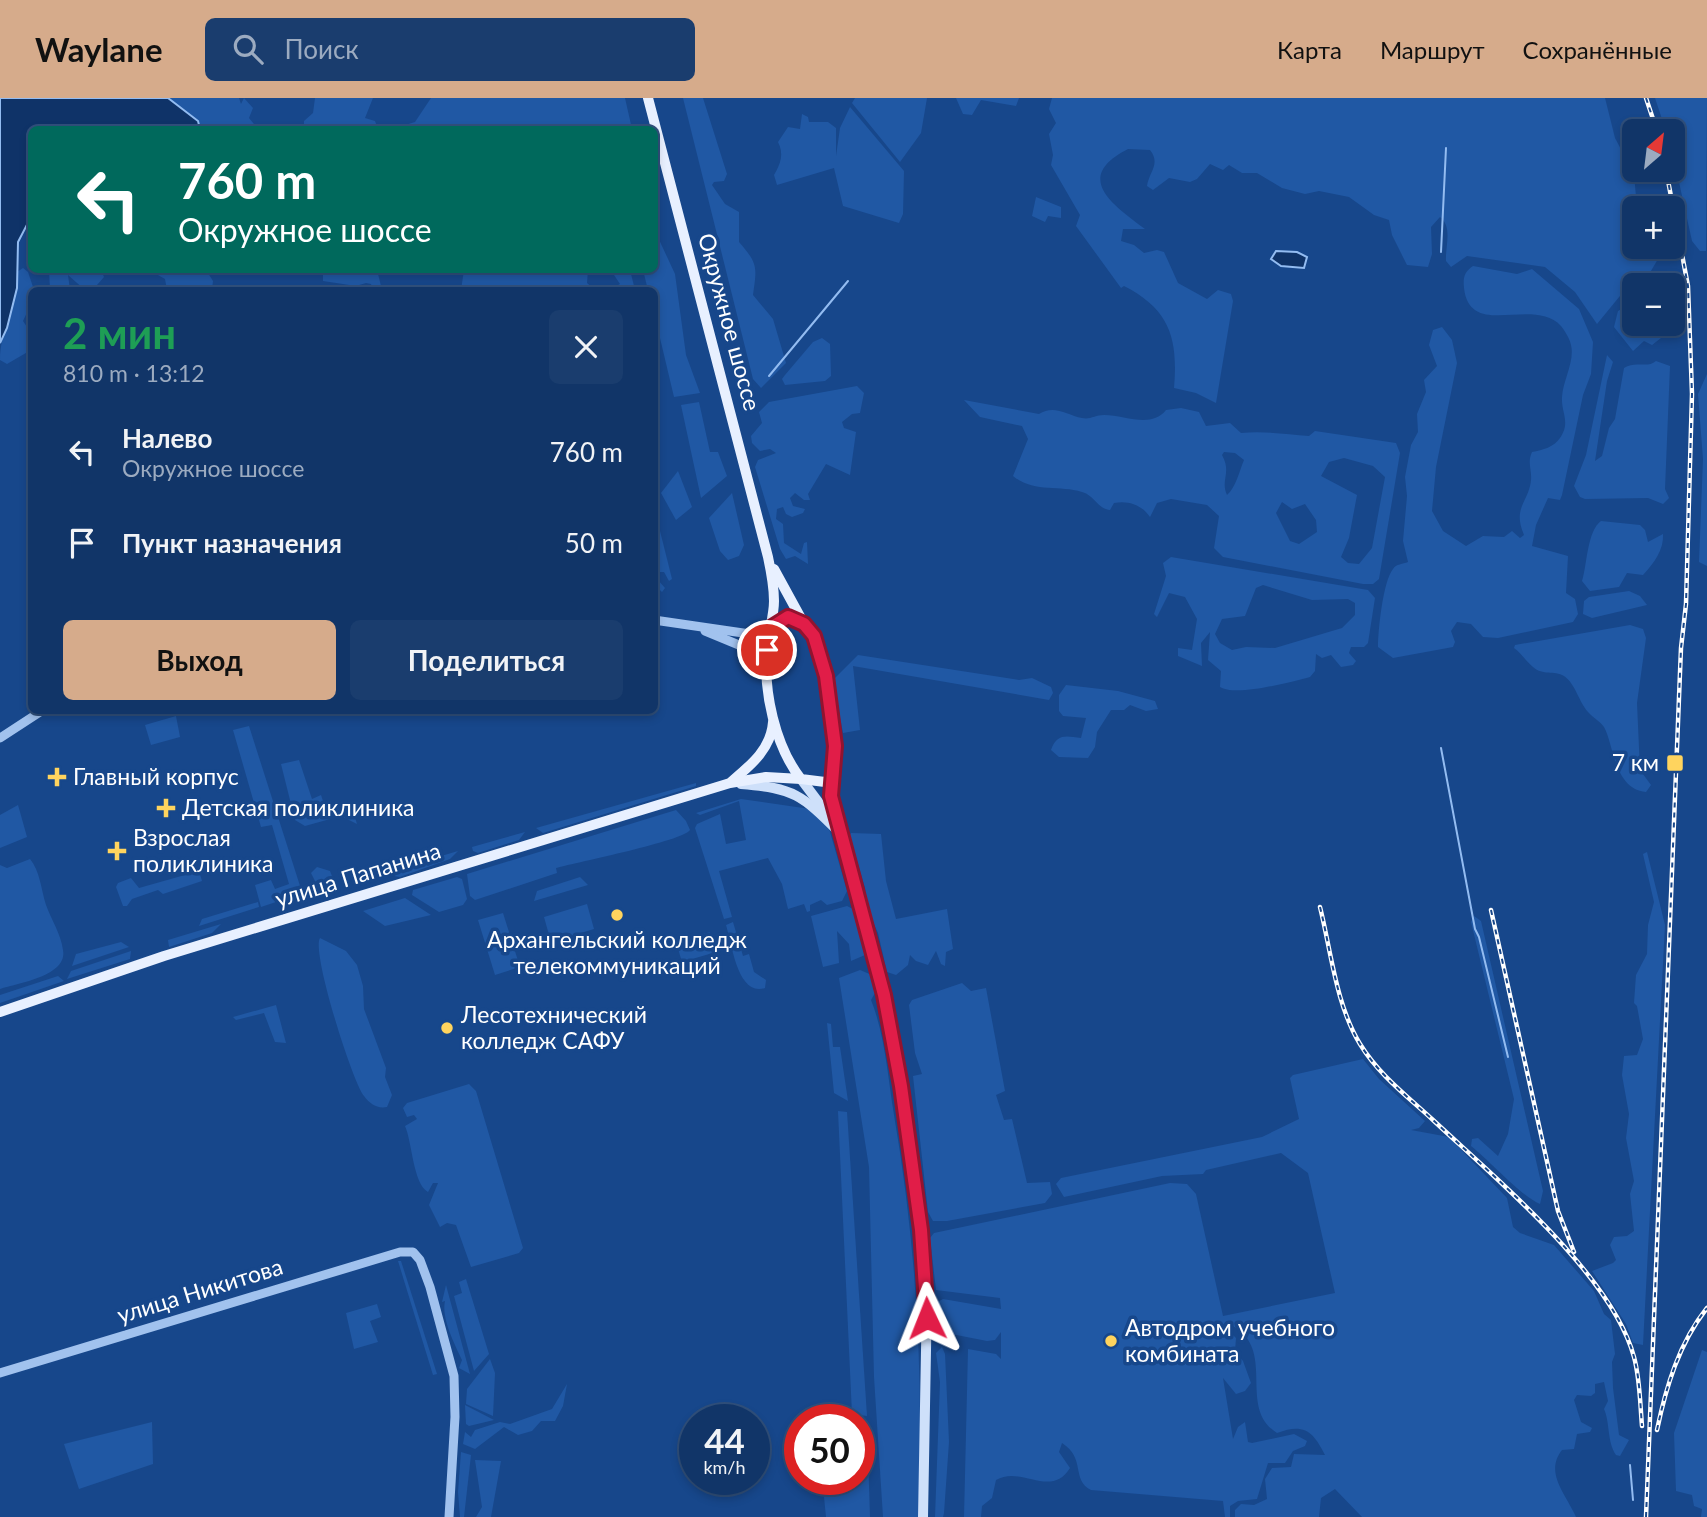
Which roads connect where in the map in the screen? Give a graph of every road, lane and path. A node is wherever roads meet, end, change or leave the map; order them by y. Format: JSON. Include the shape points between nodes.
{"nodes":[{"id":1,"x":648,"y":98,"type":"edge"},
{"id":2,"x":655,"y":126,"type":"edge"},
{"id":3,"x":658,"y":136,"type":"edge"},
{"id":4,"x":768,"y":557,"type":"junction"},
{"id":5,"x":658,"y":620,"type":"edge"},
{"id":6,"x":687,"y":624,"type":"junction"},
{"id":7,"x":804,"y":624,"type":"junction"},
{"id":8,"x":769,"y":629,"type":"junction"},
{"id":9,"x":767,"y":666,"type":"junction"},
{"id":10,"x":37,"y":714,"type":"edge"},
{"id":11,"x":773,"y":715,"type":"junction"},
{"id":12,"x":0,"y":738,"type":"edge"},
{"id":13,"x":835,"y":771,"type":"junction"},
{"id":14,"x":801,"y":779,"type":"junction"},
{"id":15,"x":730,"y":783,"type":"junction"},
{"id":16,"x":839,"y":833,"type":"junction"},
{"id":17,"x":0,"y":1012,"type":"edge"},
{"id":18,"x":0,"y":1373,"type":"edge"},
{"id":19,"x":449,"y":1517,"type":"edge"},
{"id":20,"x":923,"y":1517,"type":"edge"}],
"edges":[{"from":1,"to":2,"type":"main road","name":"Окружное шоссе"},
{"from":3,"to":4,"type":"main road","name":"Окружное шоссе"},
{"from":4,"to":7,"type":"main road","name":"Окружное шоссе"},
{"from":4,"to":8,"type":"main road","name":"Окружное шоссе","via":[[774,601]]},
{"from":5,"to":6,"type":"street"},
{"from":6,"to":8,"type":"street","via":[[750,634]]},
{"from":6,"to":9,"type":"street","via":[[751,650]]},
{"from":7,"to":8,"type":"main road","via":[[788,617]]},
{"from":7,"to":13,"type":"main road","name":"Окружное шоссе","via":[[814,636],[826,676]]},
{"from":8,"to":9,"type":"main road","name":"Окружное шоссе"},
{"from":9,"to":11,"type":"main road","name":"Окружное шоссе"},
{"from":10,"to":12,"type":"street"},
{"from":11,"to":14,"type":"main road","name":"Окружное шоссе","via":[[786,757]]},
{"from":11,"to":15,"type":"main road","name":"улица Папанина","via":[[771,736],[760,757]]},
{"from":13,"to":14,"type":"main road","via":[[825,782]]},
{"from":13,"to":16,"type":"main road","name":"Окружное шоссе","via":[[831,796]]},
{"from":14,"to":15,"type":"main road","name":"улица Папанина","via":[[766,777]]},
{"from":14,"to":16,"type":"main road","name":"Окружное шоссе"},
{"from":15,"to":16,"type":"main road","name":"улица Папанина","via":[[796,793]]},
{"from":15,"to":17,"type":"main road","name":"улица Папанина","via":[[164,956]]},
{"from":16,"to":20,"type":"main road","name":"Окружное шоссе","via":[[884,995],[912,1154],[927,1295]]},
{"from":18,"to":19,"type":"street","name":"улица Никитова","via":[[325,1272],[413,1252],[430,1287],[454,1376]]}]}
